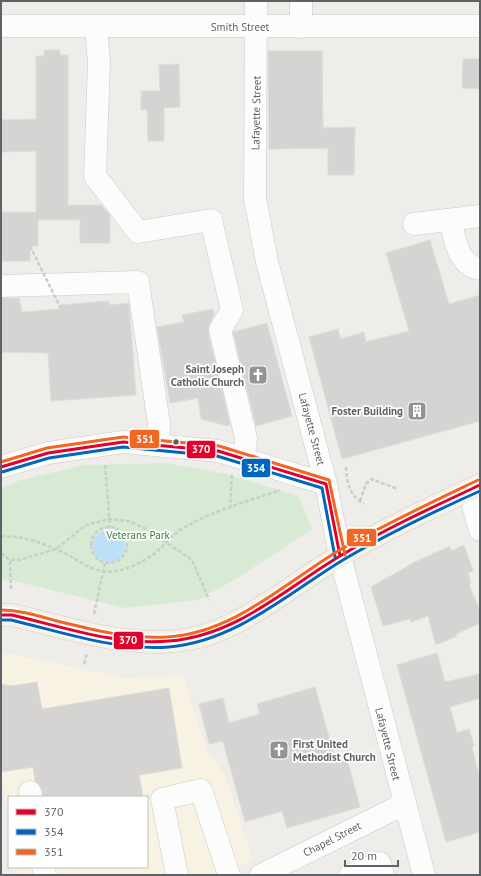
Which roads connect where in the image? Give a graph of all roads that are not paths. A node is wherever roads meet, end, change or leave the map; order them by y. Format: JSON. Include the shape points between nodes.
{"nodes":[{"id":1,"x":256,"y":1,"type":"edge"},
{"id":2,"x":301,"y":1,"type":"edge"},
{"id":3,"x":1,"y":26,"type":"edge"},
{"id":4,"x":480,"y":26,"type":"edge"},
{"id":5,"x":96,"y":27,"type":"junction"},
{"id":6,"x":256,"y":27,"type":"junction"},
{"id":7,"x":301,"y":27,"type":"junction"},
{"id":8,"x":480,"y":216,"type":"edge"},
{"id":9,"x":451,"y":220,"type":"junction"},
{"id":10,"x":414,"y":224,"type":"dead end"},
{"id":11,"x":480,"y":269,"type":"edge"},
{"id":12,"x":1,"y":286,"type":"edge"},
{"id":13,"x":158,"y":445,"type":"junction"},
{"id":14,"x":238,"y":466,"type":"junction"},
{"id":15,"x":1,"y":467,"type":"edge"},
{"id":16,"x":326,"y":484,"type":"junction"},
{"id":17,"x":474,"y":488,"type":"edge"},
{"id":18,"x":480,"y":530,"type":"edge"},
{"id":19,"x":340,"y":556,"type":"junction"},
{"id":20,"x":1,"y":615,"type":"edge"},
{"id":21,"x":404,"y":804,"type":"junction"},
{"id":22,"x":177,"y":875,"type":"edge"},
{"id":23,"x":229,"y":875,"type":"edge"},
{"id":24,"x":260,"y":875,"type":"edge"},
{"id":25,"x":350,"y":875,"type":"edge"},
{"id":26,"x":383,"y":875,"type":"edge"},
{"id":27,"x":424,"y":875,"type":"edge"}],
"edges":[{"from":1,"to":6,"type":"street","name":"Lafayette Street"},
{"from":2,"to":7,"type":"street"},
{"from":3,"to":5,"type":"street","name":"Smith Street"},
{"from":4,"to":7,"type":"street","name":"Smith Street"},
{"from":5,"to":6,"type":"street","name":"Smith Street"},
{"from":5,"to":14,"type":"street","via":[[99,62],[95,176],[138,232],[211,220],[232,310],[220,330],[246,438]]},
{"from":6,"to":7,"type":"street","name":"Smith Street"},
{"from":6,"to":16,"type":"street","name":"Lafayette Street","via":[[255,198],[267,262]]},
{"from":8,"to":9,"type":"street"},
{"from":9,"to":10,"type":"street"},
{"from":9,"to":11,"type":"street","via":[[460,256],[473,268]]},
{"from":12,"to":13,"type":"street","via":[[138,282],[159,424]]},
{"from":13,"to":14,"type":"street","via":[[218,451]]},
{"from":13,"to":15,"type":"street","via":[[123,442],[48,454]]},
{"from":14,"to":16,"type":"street"},
{"from":16,"to":19,"type":"street","name":"Lafayette Street"},
{"from":17,"to":18,"type":"street"},
{"from":17,"to":19,"type":"main road","via":[[400,523]]},
{"from":19,"to":20,"type":"main road","via":[[241,619],[217,631],[191,639],[149,643],[91,634],[12,615]]},
{"from":19,"to":21,"type":"street","name":"Lafayette Street"},
{"from":21,"to":24,"type":"street","name":"Chapel Street"},
{"from":21,"to":27,"type":"street","name":"Lafayette Street"},
{"from":22,"to":23,"type":"street","via":[[162,799],[201,790]]},
{"from":25,"to":26,"type":"street","via":[[380,863]]}]}
